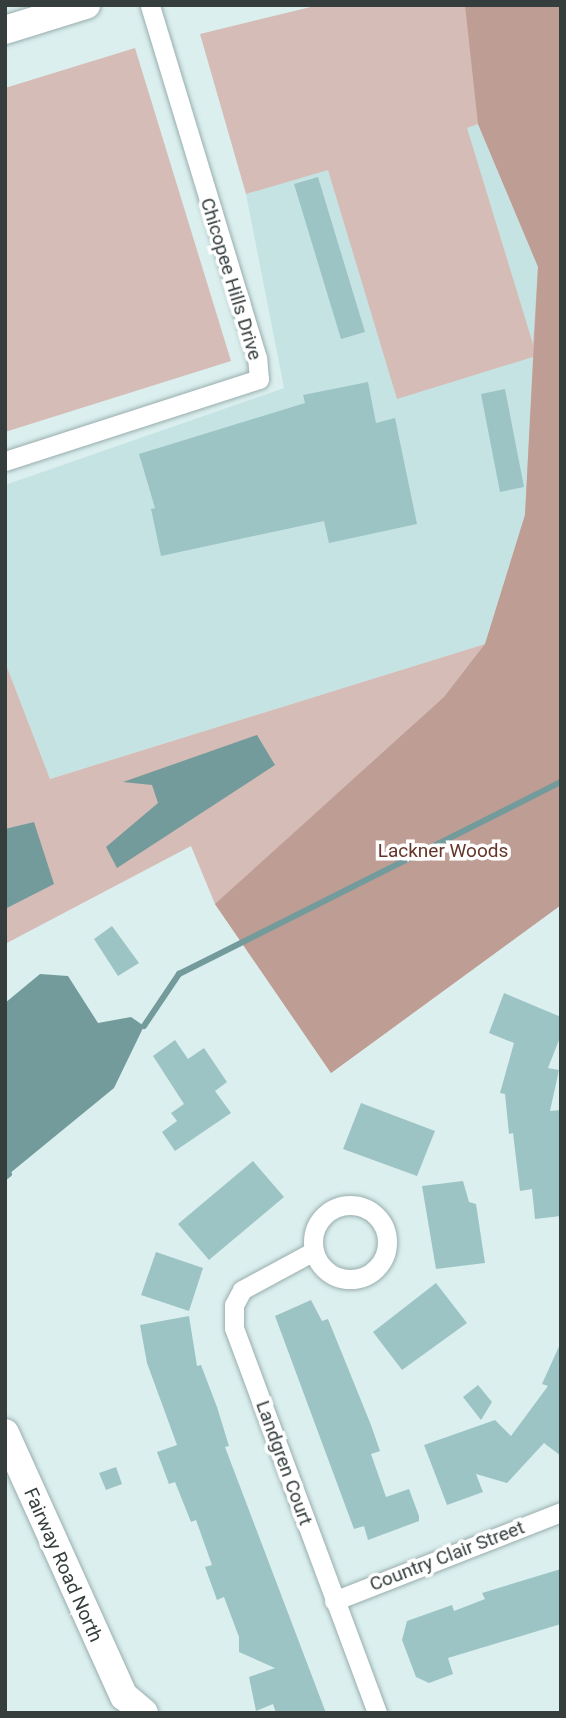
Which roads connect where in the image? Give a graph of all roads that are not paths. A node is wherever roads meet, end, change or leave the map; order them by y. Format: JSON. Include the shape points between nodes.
{"nodes":[{"id":1,"x":86,"y":5,"type":"edge"},
{"id":2,"x":150,"y":5,"type":"edge"},
{"id":3,"x":5,"y":30,"type":"edge"},
{"id":4,"x":5,"y":461,"type":"edge"},
{"id":5,"x":314,"y":1251,"type":"dead end"},
{"id":6,"x":5,"y":1433,"type":"edge"},
{"id":7,"x":561,"y":1512,"type":"edge"},
{"id":8,"x":334,"y":1601,"type":"junction"},
{"id":9,"x":129,"y":1707,"type":"edge"},
{"id":10,"x":377,"y":1713,"type":"edge"}],
"edges":[{"from":1,"to":3,"type":"main road"},
{"from":2,"to":4,"type":"street","name":"Chicopee Hills Drive","via":[[257,358],[259,379]]},
{"from":5,"to":8,"type":"street","name":"Landgren Court","via":[[243,1290],[234,1305],[234,1328]]},
{"from":6,"to":9,"type":"main road","name":"Fairway Road North"},
{"from":7,"to":8,"type":"street","name":"Country Clair Street"},
{"from":8,"to":10,"type":"street","name":"Landgren Court"}]}
